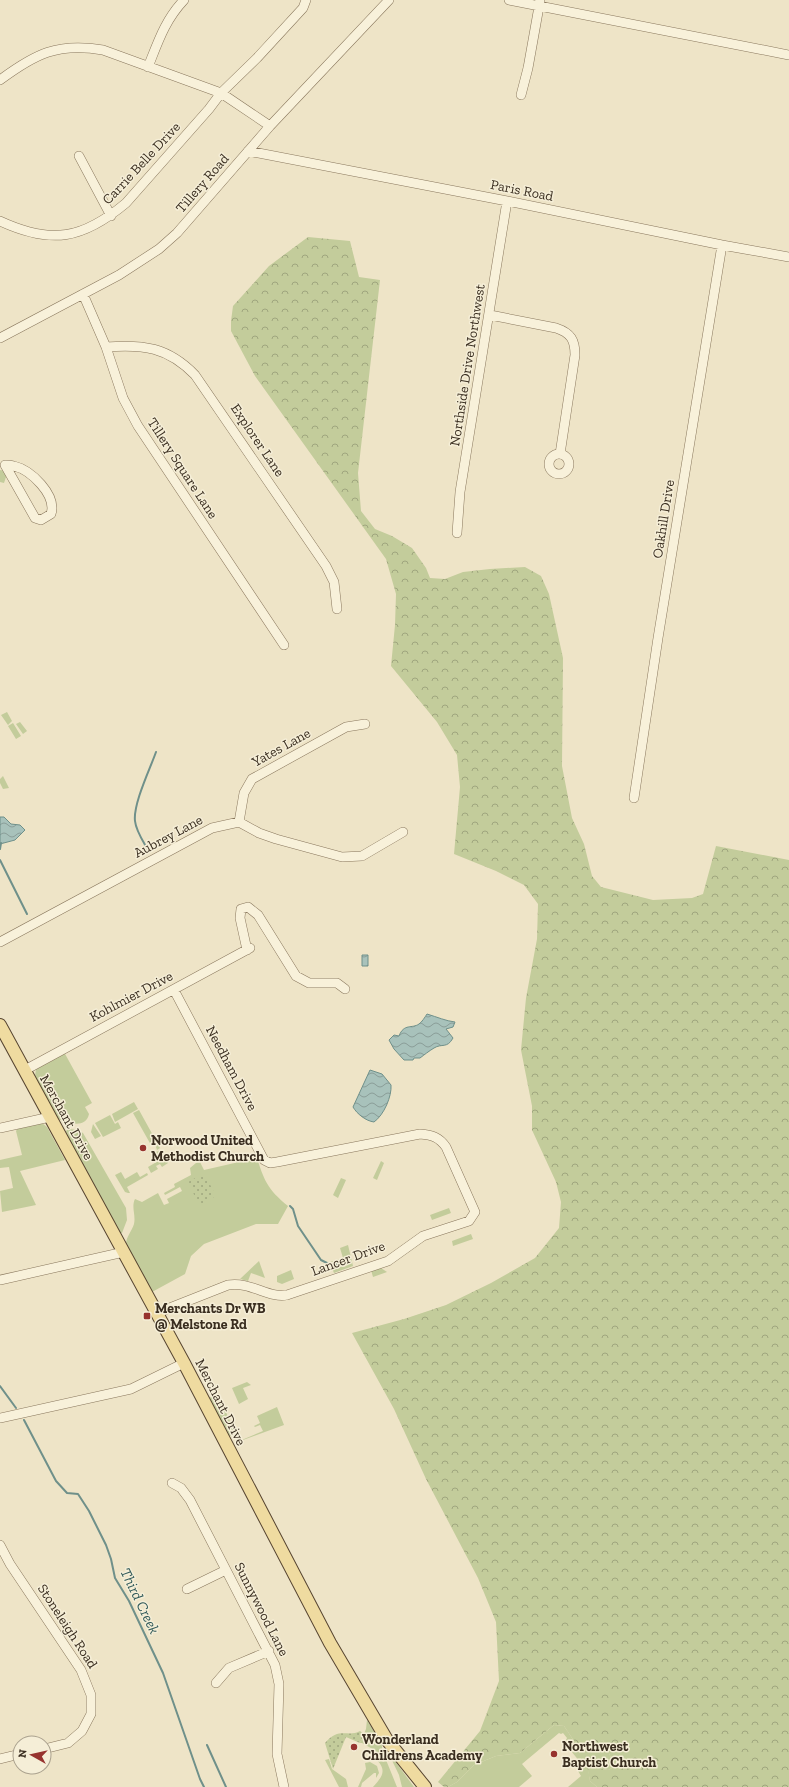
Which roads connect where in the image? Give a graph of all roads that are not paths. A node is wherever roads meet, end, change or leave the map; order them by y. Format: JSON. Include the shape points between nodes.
{"nodes":[{"id":1,"x":184,"y":0,"type":"edge"},
{"id":2,"x":306,"y":0,"type":"edge"},
{"id":3,"x":389,"y":0,"type":"edge"},
{"id":4,"x":509,"y":0,"type":"edge"},
{"id":5,"x":539,"y":3,"type":"edge"},
{"id":6,"x":789,"y":55,"type":"edge"},
{"id":7,"x":148,"y":67,"type":"junction"},
{"id":8,"x":0,"y":80,"type":"edge"},
{"id":9,"x":221,"y":93,"type":"junction"},
{"id":10,"x":521,"y":95,"type":"dead end"},
{"id":11,"x":270,"y":126,"type":"junction"},
{"id":12,"x":248,"y":151,"type":"junction"},
{"id":13,"x":79,"y":156,"type":"dead end"},
{"id":14,"x":507,"y":201,"type":"junction"},
{"id":15,"x":111,"y":216,"type":"junction"},
{"id":16,"x":0,"y":221,"type":"edge"},
{"id":17,"x":722,"y":245,"type":"junction"},
{"id":18,"x":789,"y":257,"type":"edge"},
{"id":19,"x":83,"y":294,"type":"junction"},
{"id":20,"x":490,"y":315,"type":"junction"},
{"id":21,"x":0,"y":338,"type":"edge"},
{"id":22,"x":106,"y":347,"type":"junction"},
{"id":23,"x":560,"y":454,"type":"dead end"},
{"id":24,"x":2,"y":464,"type":"edge"},
{"id":25,"x":456,"y":533,"type":"dead end"},
{"id":26,"x":337,"y":609,"type":"dead end"},
{"id":27,"x":284,"y":645,"type":"dead end"},
{"id":28,"x":365,"y":724,"type":"dead end"},
{"id":29,"x":634,"y":798,"type":"dead end"},
{"id":30,"x":239,"y":822,"type":"junction"},
{"id":31,"x":403,"y":832,"type":"dead end"},
{"id":32,"x":0,"y":942,"type":"edge"},
{"id":33,"x":345,"y":989,"type":"dead end"},
{"id":34,"x":174,"y":990,"type":"junction"},
{"id":35,"x":0,"y":1025,"type":"edge"},
{"id":36,"x":25,"y":1070,"type":"junction"},
{"id":37,"x":50,"y":1117,"type":"junction"},
{"id":38,"x":0,"y":1128,"type":"edge"},
{"id":39,"x":264,"y":1160,"type":"joint"},
{"id":40,"x":124,"y":1252,"type":"junction"},
{"id":41,"x":0,"y":1280,"type":"edge"},
{"id":42,"x":157,"y":1313,"type":"junction"},
{"id":43,"x":184,"y":1363,"type":"junction"},
{"id":44,"x":0,"y":1418,"type":"edge"},
{"id":45,"x":172,"y":1483,"type":"dead end"},
{"id":46,"x":0,"y":1545,"type":"edge"},
{"id":47,"x":226,"y":1570,"type":"junction"},
{"id":48,"x":187,"y":1589,"type":"dead end"},
{"id":49,"x":269,"y":1651,"type":"junction"},
{"id":50,"x":216,"y":1683,"type":"dead end"},
{"id":51,"x":52,"y":1747,"type":"edge"},
{"id":52,"x":12,"y":1756,"type":"edge"},
{"id":53,"x":0,"y":1759,"type":"edge"},
{"id":54,"x":284,"y":1787,"type":"edge"},
{"id":55,"x":425,"y":1787,"type":"edge"}],
"edges":[{"from":1,"to":7,"type":"street","via":[[172,12]]},
{"from":2,"to":9,"type":"street","name":"Carrie Belle Drive","via":[[303,8]]},
{"from":3,"to":11,"type":"street","name":"Tillery Road"},
{"from":4,"to":5,"type":"street"},
{"from":5,"to":6,"type":"street"},
{"from":5,"to":10,"type":"street"},
{"from":7,"to":8,"type":"street","via":[[102,50],[67,47],[50,50],[19,66]]},
{"from":7,"to":9,"type":"street"},
{"from":9,"to":11,"type":"street"},
{"from":9,"to":15,"type":"street","name":"Carrie Belle Drive","via":[[126,203]]},
{"from":11,"to":12,"type":"street","name":"Tillery Road"},
{"from":12,"to":14,"type":"street","name":"Paris Road"},
{"from":12,"to":19,"type":"street","name":"Tillery Road","via":[[177,233],[159,249]]},
{"from":13,"to":15,"type":"street"},
{"from":14,"to":17,"type":"street","name":"Paris Road"},
{"from":14,"to":20,"type":"street","name":"Northside Drive Northwest"},
{"from":15,"to":16,"type":"street","name":"Carrie Belle Drive","via":[[73,234],[54,236],[37,235]]},
{"from":17,"to":18,"type":"street","name":"Paris Road"},
{"from":17,"to":29,"type":"street","name":"Oakhill Drive"},
{"from":19,"to":21,"type":"street","name":"Tillery Road"},
{"from":19,"to":22,"type":"street","name":"Tillery Square Lane"},
{"from":20,"to":23,"type":"street","via":[[556,328],[566,331],[572,337],[575,355]]},
{"from":20,"to":25,"type":"street","name":"Northside Drive Northwest","via":[[460,492]]},
{"from":22,"to":26,"type":"street","name":"Explorer Lane","via":[[153,348],[176,358],[195,375],[326,566],[334,582]]},
{"from":22,"to":27,"type":"street","name":"Tillery Square Lane","via":[[123,398],[143,435]]},
{"from":24,"to":24,"type":"street","via":[[24,470],[42,485],[52,504],[51,514],[41,520],[36,518]]},
{"from":28,"to":30,"type":"street","name":"Yates Lane","via":[[346,727],[252,779],[244,793]]},
{"from":30,"to":31,"type":"street","via":[[276,839],[342,857],[362,856]]},
{"from":30,"to":32,"type":"street","name":"Aubrey Lane","via":[[212,828]]},
{"from":33,"to":34,"type":"street","name":"Kohlmier Drive","via":[[337,983],[309,983],[296,976],[258,915],[248,907],[241,909],[240,918],[249,949]]},
{"from":34,"to":36,"type":"street","name":"Kohlmier Drive"},
{"from":34,"to":39,"type":"street","name":"Needham Drive"},
{"from":35,"to":36,"type":"main road","name":"Merchant Drive"},
{"from":36,"to":37,"type":"main road","name":"Merchant Drive"},
{"from":37,"to":38,"type":"street"},
{"from":37,"to":40,"type":"main road","name":"Merchant Drive"},
{"from":39,"to":42,"type":"street","name":"Lancer Drive","via":[[270,1163],[277,1162],[420,1134],[434,1136],[446,1147],[475,1212],[468,1221],[423,1236],[388,1261],[287,1295],[278,1296],[238,1283]]},
{"from":40,"to":41,"type":"street"},
{"from":40,"to":42,"type":"main road","name":"Merchant Drive"},
{"from":42,"to":43,"type":"main road","name":"Merchant Drive"},
{"from":43,"to":44,"type":"street","via":[[128,1390]]},
{"from":43,"to":55,"type":"main road","name":"Merchant Drive","via":[[337,1655],[388,1740]]},
{"from":45,"to":47,"type":"street","name":"Sunnywood Lane","via":[[190,1500]]},
{"from":46,"to":51,"type":"street","name":"Stoneleigh Road","via":[[81,1670],[91,1694],[91,1714],[82,1731],[68,1743]]},
{"from":47,"to":48,"type":"street"},
{"from":47,"to":49,"type":"street","name":"Sunnywood Lane"},
{"from":49,"to":50,"type":"street","via":[[230,1668]]},
{"from":49,"to":54,"type":"street","name":"Sunnywood Lane","via":[[280,1684],[277,1754]]},
{"from":52,"to":53,"type":"street"}]}
